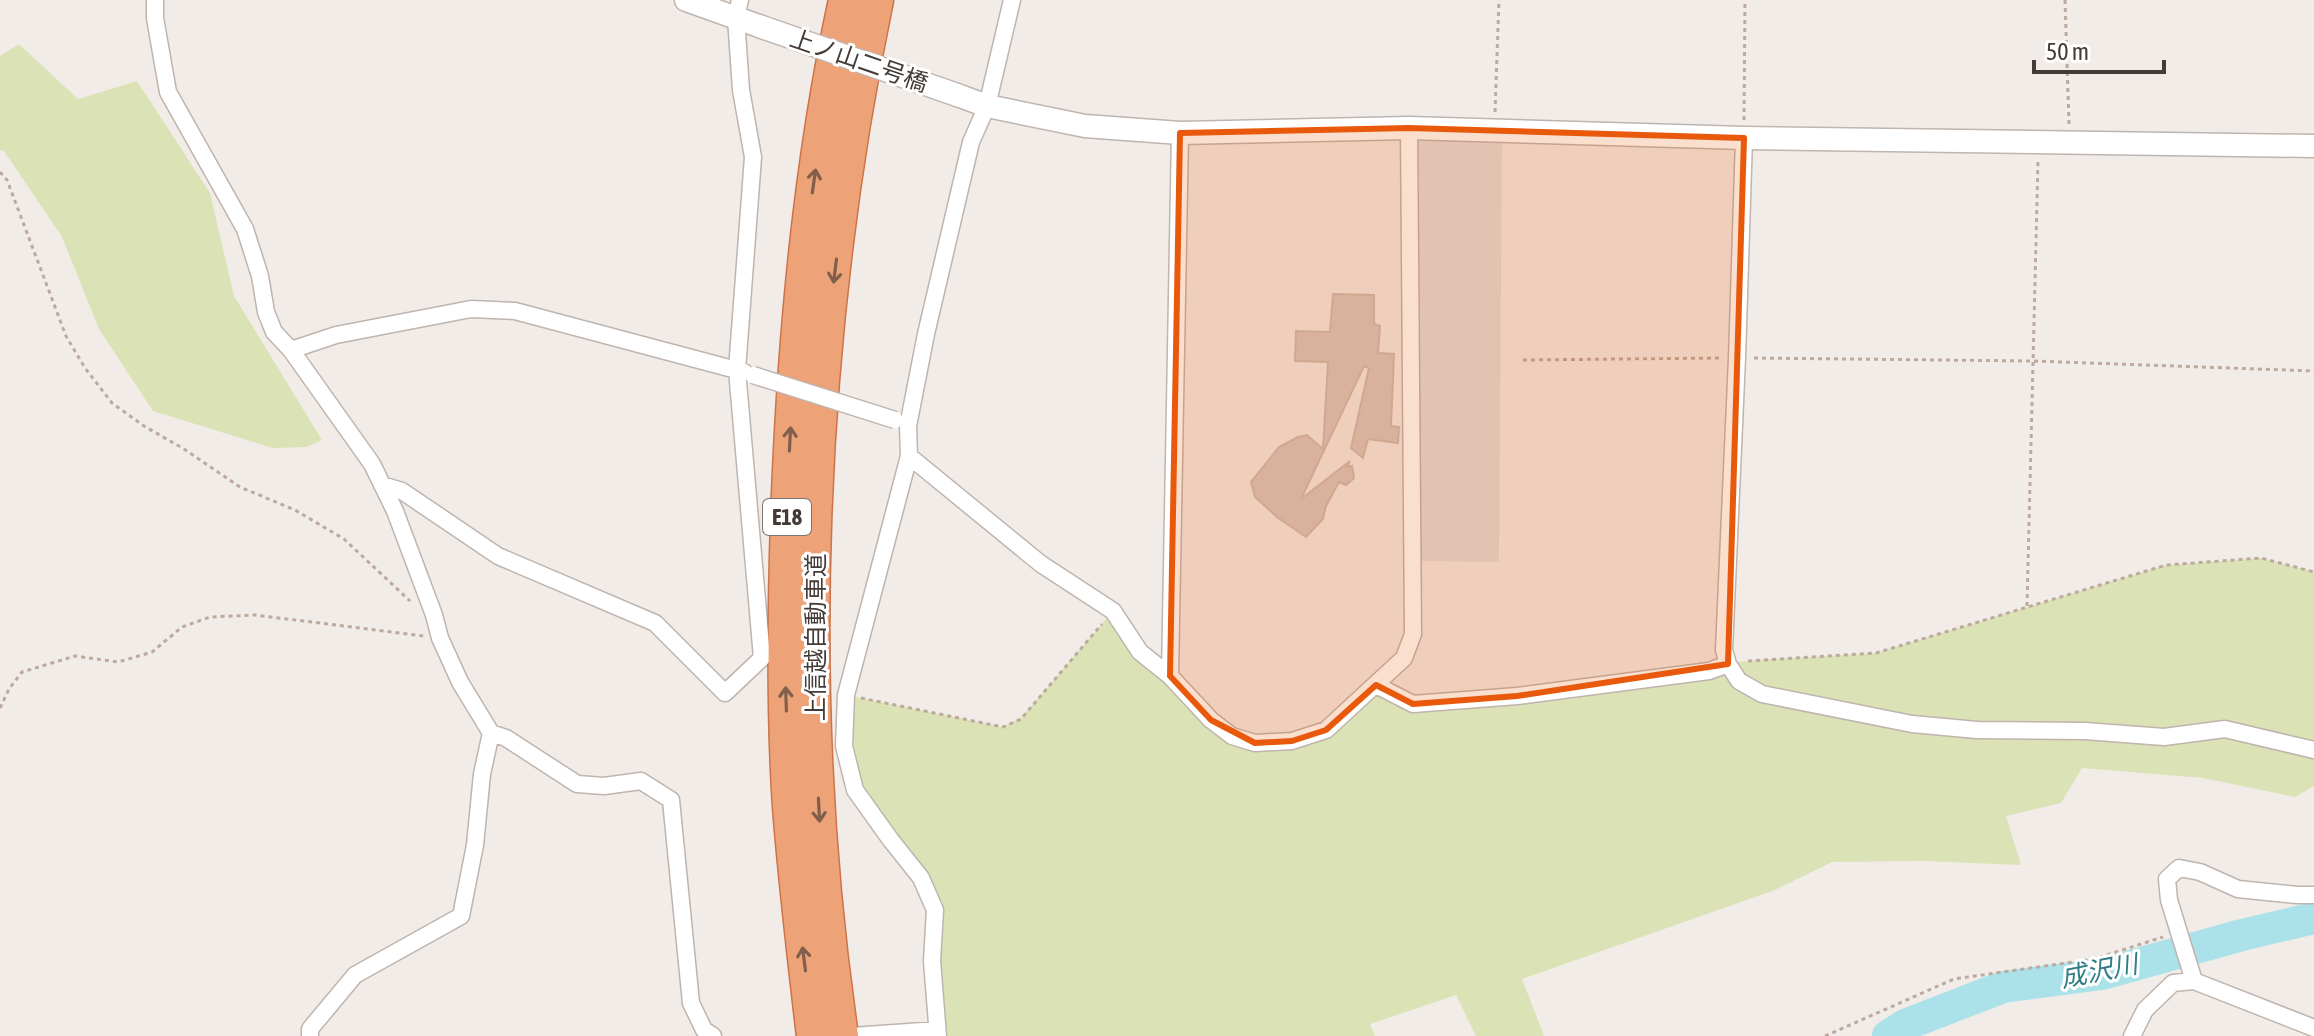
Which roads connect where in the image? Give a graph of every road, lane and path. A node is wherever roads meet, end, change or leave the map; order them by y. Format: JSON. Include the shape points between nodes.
{"nodes":[{"id":1,"x":155,"y":0,"type":"edge"},
{"id":2,"x":686,"y":0,"type":"edge"},
{"id":3,"x":845,"y":0,"type":"edge"},
{"id":4,"x":877,"y":0,"type":"edge"},
{"id":5,"x":1012,"y":0,"type":"edge"},
{"id":6,"x":1499,"y":0,"type":"edge"},
{"id":7,"x":1745,"y":0,"type":"edge"},
{"id":8,"x":2065,"y":0,"type":"edge"},
{"id":9,"x":738,"y":9,"type":"edge"},
{"id":10,"x":987,"y":106,"type":"junction"},
{"id":11,"x":1409,"y":128,"type":"junction"},
{"id":12,"x":1495,"y":129,"type":"junction"},
{"id":13,"x":1180,"y":133,"type":"junction"},
{"id":14,"x":1744,"y":138,"type":"junction"},
{"id":15,"x":2038,"y":141,"type":"junction"},
{"id":16,"x":2070,"y":141,"type":"junction"},
{"id":17,"x":2314,"y":146,"type":"edge"},
{"id":18,"x":0,"y":172,"type":"edge"},
{"id":19,"x":291,"y":350,"type":"junction"},
{"id":20,"x":1737,"y":358,"type":"junction"},
{"id":21,"x":1523,"y":360,"type":"dead end"},
{"id":22,"x":2033,"y":361,"type":"junction"},
{"id":23,"x":2314,"y":371,"type":"edge"},
{"id":24,"x":745,"y":373,"type":"junction"},
{"id":25,"x":902,"y":423,"type":"junction"},
{"id":26,"x":909,"y":456,"type":"junction"},
{"id":27,"x":382,"y":485,"type":"junction"},
{"id":28,"x":2314,"y":572,"type":"edge"},
{"id":29,"x":2027,"y":608,"type":"junction"},
{"id":30,"x":1113,"y":611,"type":"junction"},
{"id":31,"x":434,"y":615,"type":"junction"},
{"id":32,"x":440,"y":638,"type":"junction"},
{"id":33,"x":1728,"y":664,"type":"junction"},
{"id":34,"x":1170,"y":676,"type":"junction"},
{"id":35,"x":1376,"y":685,"type":"junction"},
{"id":36,"x":846,"y":695,"type":"junction"},
{"id":37,"x":0,"y":708,"type":"edge"},
{"id":38,"x":491,"y":733,"type":"junction"},
{"id":39,"x":2314,"y":750,"type":"edge"},
{"id":40,"x":2314,"y":895,"type":"edge"},
{"id":41,"x":2178,"y":932,"type":"junction"},
{"id":42,"x":2194,"y":981,"type":"junction"},
{"id":43,"x":2314,"y":1028,"type":"edge"},
{"id":44,"x":938,"y":1033,"type":"edge"},
{"id":45,"x":837,"y":1035,"type":"edge"},
{"id":46,"x":310,"y":1036,"type":"edge"},
{"id":47,"x":713,"y":1036,"type":"edge"},
{"id":48,"x":1825,"y":1036,"type":"edge"},
{"id":49,"x":2132,"y":1036,"type":"edge"}],
"edges":[{"from":1,"to":19,"type":"street","via":[[168,92],[245,229],[266,312],[274,332]]},
{"from":2,"to":9,"type":"street","name":"上ノ山二号橋"},
{"from":45,"to":3,"type":"highway","name":"上信越自動車道","number":"E18","one_way":true,"via":[[799,922],[789,805],[786,560],[800,296]]},
{"from":4,"to":45,"type":"highway","name":"上信越自動車道","number":"E18","one_way":true,"via":[[831,302],[815,562],[819,802]]},
{"from":5,"to":10,"type":"street"},
{"from":6,"to":12,"type":"path"},
{"from":7,"to":14,"type":"path"},
{"from":8,"to":16,"type":"path"},
{"from":9,"to":10,"type":"street","name":"上ノ山二号橋","bridge":true,"via":[[759,26]]},
{"from":9,"to":24,"type":"street","via":[[741,90],[753,157]]},
{"from":10,"to":13,"type":"street","name":"上ノ山二号橋","via":[[1085,126]]},
{"from":10,"to":25,"type":"street","via":[[971,142]]},
{"from":11,"to":12,"type":"street","name":"上ノ山二号橋"},
{"from":11,"to":13,"type":"street","name":"上ノ山二号橋"},
{"from":11,"to":35,"type":"street","via":[[1413,634],[1404,658]]},
{"from":12,"to":14,"type":"street","name":"上ノ山二号橋"},
{"from":13,"to":34,"type":"street"},
{"from":14,"to":15,"type":"street","name":"上ノ山二号橋"},
{"from":14,"to":20,"type":"street"},
{"from":15,"to":16,"type":"street","name":"上ノ山二号橋"},
{"from":15,"to":22,"type":"path"},
{"from":16,"to":17,"type":"street","name":"上ノ山二号橋"},
{"from":18,"to":31,"type":"path","via":[[66,336],[112,403],[240,487],[295,510],[344,539],[419,609]]},
{"from":19,"to":24,"type":"street","via":[[336,335],[471,309],[515,311]]},
{"from":19,"to":27,"type":"street"},
{"from":20,"to":21,"type":"path"},
{"from":20,"to":22,"type":"path"},
{"from":20,"to":33,"type":"street","via":[[1724,650]]},
{"from":22,"to":23,"type":"path"},
{"from":22,"to":29,"type":"path"},
{"from":24,"to":25,"type":"street","bridge":true},
{"from":24,"to":27,"type":"street","via":[[762,658],[725,693],[655,623],[498,556],[402,491]]},
{"from":25,"to":26,"type":"street"},
{"from":26,"to":30,"type":"street","via":[[1041,564]]},
{"from":26,"to":36,"type":"street"},
{"from":27,"to":31,"type":"street"},
{"from":28,"to":29,"type":"path","via":[[2261,558],[2166,565]]},
{"from":29,"to":33,"type":"path","via":[[1876,653]]},
{"from":30,"to":34,"type":"street","via":[[1140,652]]},
{"from":30,"to":36,"type":"path","via":[[1021,719],[1003,727]]},
{"from":31,"to":32,"type":"street"},
{"from":32,"to":37,"type":"path","via":[[255,615],[210,617],[182,627],[152,652],[118,662],[75,656],[22,672]]},
{"from":32,"to":38,"type":"street"},
{"from":33,"to":35,"type":"street","via":[[1709,671],[1517,696],[1413,704]]},
{"from":33,"to":39,"type":"street","via":[[1739,681],[1762,694],[1912,724],[2164,737],[2225,729]]},
{"from":34,"to":35,"type":"street","via":[[1211,720],[1232,736],[1255,743],[1292,741],[1326,730]]},
{"from":36,"to":44,"type":"street","via":[[844,746],[855,790],[921,878],[935,910],[932,961]]},
{"from":38,"to":46,"type":"street","via":[[461,916],[355,975],[310,1029]]},
{"from":38,"to":47,"type":"street","via":[[577,784],[641,781],[671,800],[691,1003],[704,1030]]},
{"from":40,"to":41,"type":"street","via":[[2238,889],[2179,868],[2167,879]]},
{"from":41,"to":42,"type":"street"},
{"from":41,"to":48,"type":"path","via":[[2094,959],[1954,979]]},
{"from":42,"to":43,"type":"street"},
{"from":42,"to":49,"type":"street","via":[[2173,983],[2145,1010]]},
{"from":44,"to":45,"type":"street"}]}
